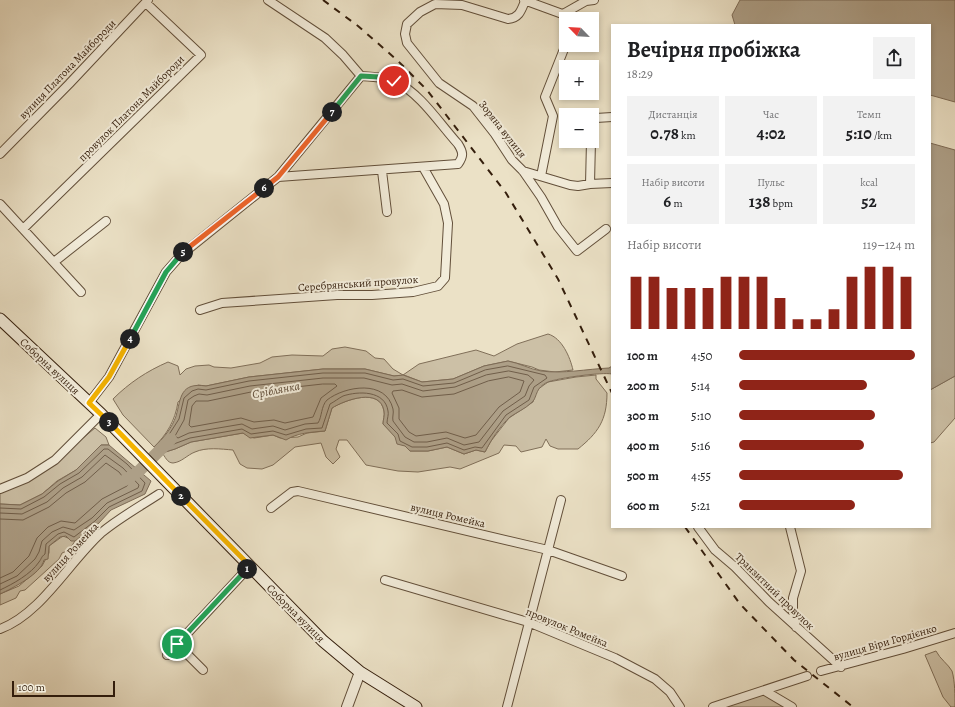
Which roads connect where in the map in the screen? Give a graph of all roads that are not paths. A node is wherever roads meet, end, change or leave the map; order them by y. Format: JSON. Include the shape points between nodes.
{"nodes":[{"id":1,"x":268,"y":0,"type":"edge"},
{"id":2,"x":524,"y":0,"type":"edge"},
{"id":3,"x":594,"y":0,"type":"edge"},
{"id":4,"x":147,"y":1,"type":"edge"},
{"id":5,"x":567,"y":12,"type":"edge"},
{"id":6,"x":559,"y":13,"type":"edge"},
{"id":7,"x":563,"y":52,"type":"edge"},
{"id":8,"x":361,"y":76,"type":"junction"},
{"id":9,"x":611,"y":117,"type":"edge"},
{"id":10,"x":599,"y":118,"type":"edge"},
{"id":11,"x":591,"y":148,"type":"edge"},
{"id":12,"x":0,"y":154,"type":"edge"},
{"id":13,"x":424,"y":168,"type":"junction"},
{"id":14,"x":382,"y":171,"type":"junction"},
{"id":15,"x":523,"y":171,"type":"junction"},
{"id":16,"x":540,"y":176,"type":"junction"},
{"id":17,"x":278,"y":177,"type":"junction"},
{"id":18,"x":611,"y":183,"type":"edge"},
{"id":19,"x":590,"y":184,"type":"junction"},
{"id":20,"x":0,"y":204,"type":"edge"},
{"id":21,"x":386,"y":212,"type":"dead end"},
{"id":22,"x":106,"y":221,"type":"dead end"},
{"id":23,"x":606,"y":228,"type":"dead end"},
{"id":24,"x":23,"y":229,"type":"junction"},
{"id":25,"x":54,"y":262,"type":"junction"},
{"id":26,"x":81,"y":292,"type":"dead end"},
{"id":27,"x":200,"y":310,"type":"dead end"},
{"id":28,"x":0,"y":319,"type":"edge"},
{"id":29,"x":89,"y":403,"type":"junction"},
{"id":30,"x":101,"y":414,"type":"junction"},
{"id":31,"x":0,"y":489,"type":"edge"},
{"id":32,"x":159,"y":494,"type":"dead end"},
{"id":33,"x":561,"y":500,"type":"dead end"},
{"id":34,"x":271,"y":508,"type":"dead end"},
{"id":35,"x":699,"y":528,"type":"edge"},
{"id":36,"x":790,"y":528,"type":"edge"},
{"id":37,"x":548,"y":550,"type":"junction"},
{"id":38,"x":250,"y":566,"type":"junction"},
{"id":39,"x":622,"y":576,"type":"dead end"},
{"id":40,"x":385,"y":580,"type":"dead end"},
{"id":41,"x":528,"y":622,"type":"junction"},
{"id":42,"x":796,"y":627,"type":"junction"},
{"id":43,"x":0,"y":629,"type":"edge"},
{"id":44,"x":955,"y":633,"type":"edge"},
{"id":45,"x":177,"y":644,"type":"junction"},
{"id":46,"x":167,"y":655,"type":"dead end"},
{"id":47,"x":841,"y":667,"type":"junction"},
{"id":48,"x":203,"y":670,"type":"dead end"},
{"id":49,"x":821,"y":671,"type":"dead end"},
{"id":50,"x":360,"y":672,"type":"junction"},
{"id":51,"x":807,"y":676,"type":"dead end"},
{"id":52,"x":765,"y":691,"type":"junction"},
{"id":53,"x":674,"y":698,"type":"junction"},
{"id":54,"x":347,"y":707,"type":"edge"},
{"id":55,"x":416,"y":707,"type":"edge"},
{"id":56,"x":506,"y":707,"type":"edge"},
{"id":57,"x":675,"y":707,"type":"edge"},
{"id":58,"x":680,"y":707,"type":"edge"},
{"id":59,"x":713,"y":707,"type":"edge"},
{"id":60,"x":792,"y":707,"type":"edge"}],
"edges":[{"from":1,"to":8,"type":"street","via":[[325,38]]},
{"from":2,"to":6,"type":"street"},
{"from":2,"to":15,"type":"street","name":"Зоряна вулиця","via":[[520,14],[508,19],[462,5],[435,4],[420,12],[407,24],[404,34],[407,43],[431,74],[439,83],[473,106],[512,160]]},
{"from":3,"to":5,"type":"street","via":[[586,1]]},
{"from":4,"to":12,"type":"street","name":"вулиця Платона Майбороди"},
{"from":4,"to":24,"type":"street","name":"провулок Платона Майбороди","via":[[201,55]]},
{"from":7,"to":16,"type":"street","name":"Зоряна вулиця","via":[[545,97],[553,116]]},
{"from":8,"to":13,"type":"street","via":[[394,81],[412,92],[463,152],[458,164]]},
{"from":8,"to":17,"type":"street"},
{"from":9,"to":10,"type":"street"},
{"from":11,"to":19,"type":"street"},
{"from":13,"to":14,"type":"street"},
{"from":13,"to":27,"type":"street","name":"Серебрянський провулок","via":[[444,204],[448,223],[445,278],[438,286],[413,292],[222,304]]},
{"from":14,"to":17,"type":"street"},
{"from":14,"to":21,"type":"street"},
{"from":15,"to":16,"type":"street","name":"Зоряна вулиця"},
{"from":15,"to":23,"type":"street","name":"Зоряна вулиця","via":[[558,228],[577,251]]},
{"from":16,"to":19,"type":"street","name":"Зоряна вулиця","via":[[570,185]]},
{"from":17,"to":29,"type":"street","via":[[181,254],[166,272],[109,377]]},
{"from":18,"to":19,"type":"street","name":"Зоряна вулиця"},
{"from":20,"to":24,"type":"street"},
{"from":22,"to":25,"type":"street"},
{"from":24,"to":25,"type":"street"},
{"from":25,"to":26,"type":"street"},
{"from":28,"to":29,"type":"main road","name":"Соборна вулиця"},
{"from":29,"to":30,"type":"main road","name":"Соборна вулиця"},
{"from":30,"to":31,"type":"street","via":[[55,460],[27,478]]},
{"from":30,"to":38,"type":"main road","name":"Соборна вулиця"},
{"from":32,"to":43,"type":"street","name":"вулиця Ромейка","via":[[121,517],[100,534],[27,612]]},
{"from":33,"to":37,"type":"street"},
{"from":34,"to":37,"type":"street","name":"вулиця Ромейка","via":[[292,492],[298,491]]},
{"from":35,"to":42,"type":"street","name":"Транзитний провулок","via":[[715,550]]},
{"from":36,"to":42,"type":"street","via":[[801,571],[793,598]]},
{"from":37,"to":39,"type":"street","name":"вулиця Ромейка"},
{"from":37,"to":41,"type":"street"},
{"from":38,"to":45,"type":"street"},
{"from":38,"to":50,"type":"main road","name":"Соборна вулиця","via":[[323,641]]},
{"from":40,"to":41,"type":"street","name":"провулок Ромейка"},
{"from":41,"to":53,"type":"street","name":"провулок Ромейка","via":[[643,672],[655,679]]},
{"from":41,"to":56,"type":"street"},
{"from":42,"to":47,"type":"street","name":"Транзитний провулок"},
{"from":44,"to":47,"type":"street","name":"вулиця Віри Гордієнко"},
{"from":45,"to":46,"type":"street"},
{"from":45,"to":48,"type":"street"},
{"from":47,"to":49,"type":"street","name":"вулиця Віри Гордієнко"},
{"from":50,"to":54,"type":"street"},
{"from":50,"to":55,"type":"main road","name":"Соборна вулиця"},
{"from":51,"to":52,"type":"street"},
{"from":52,"to":59,"type":"street"},
{"from":52,"to":60,"type":"street"},
{"from":53,"to":57,"type":"street"},
{"from":53,"to":58,"type":"street","name":"провулок Ромейка"}]}
